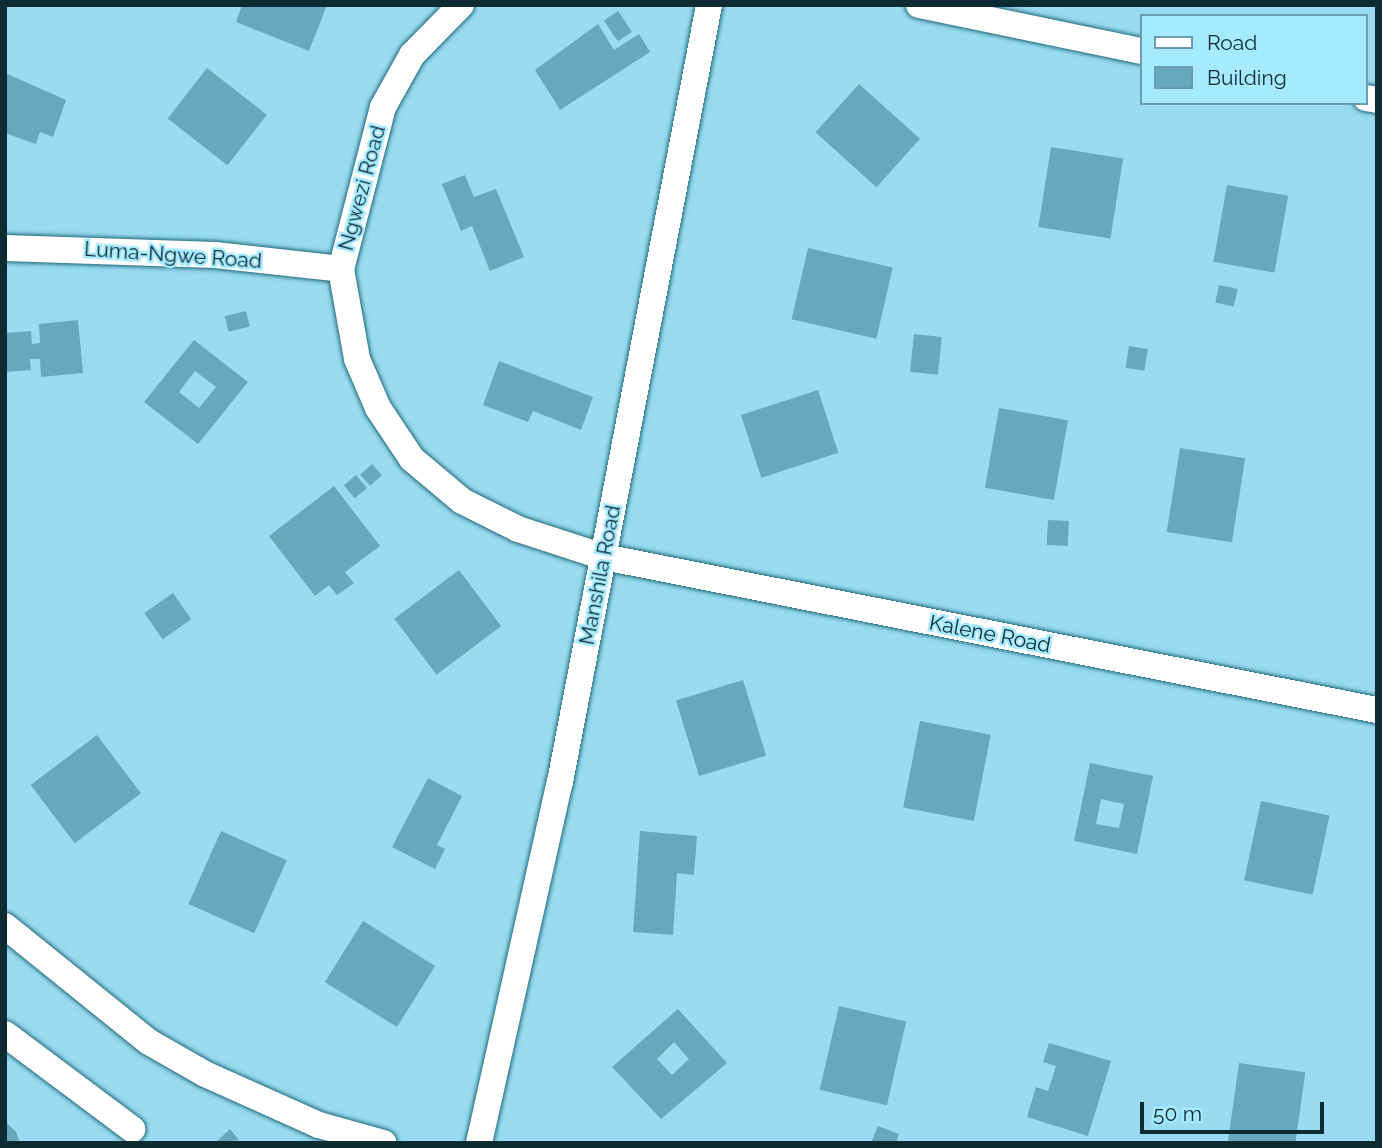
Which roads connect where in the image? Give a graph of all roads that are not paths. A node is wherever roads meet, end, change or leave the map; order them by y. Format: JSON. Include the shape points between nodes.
{"nodes":[{"id":1,"x":461,"y":5,"type":"edge"},
{"id":2,"x":709,"y":5,"type":"edge"},
{"id":3,"x":919,"y":5,"type":"edge"},
{"id":4,"x":1140,"y":51,"type":"edge"},
{"id":5,"x":5,"y":248,"type":"edge"},
{"id":6,"x":341,"y":269,"type":"junction"},
{"id":7,"x":604,"y":558,"type":"junction"},
{"id":8,"x":1377,"y":710,"type":"edge"},
{"id":9,"x":5,"y":926,"type":"edge"},
{"id":10,"x":5,"y":1034,"type":"edge"},
{"id":11,"x":132,"y":1129,"type":"dead end"},
{"id":12,"x":384,"y":1143,"type":"edge"},
{"id":13,"x":479,"y":1143,"type":"edge"}],
"edges":[{"from":1,"to":6,"type":"street","name":"Ngwezi Road","via":[[412,55],[383,107]]},
{"from":2,"to":7,"type":"street","name":"Manshila Road"},
{"from":3,"to":4,"type":"street"},
{"from":5,"to":6,"type":"street","name":"Luma-Ngwe Road","via":[[202,254]]},
{"from":6,"to":7,"type":"street","name":"Ngwezi Road","via":[[358,359],[378,408],[412,459],[462,501]]},
{"from":7,"to":8,"type":"street","name":"Kalene Road"},
{"from":7,"to":13,"type":"street","name":"Manshila Road"},
{"from":9,"to":12,"type":"street","via":[[149,1042],[205,1074],[319,1125]]},
{"from":10,"to":11,"type":"street"}]}
